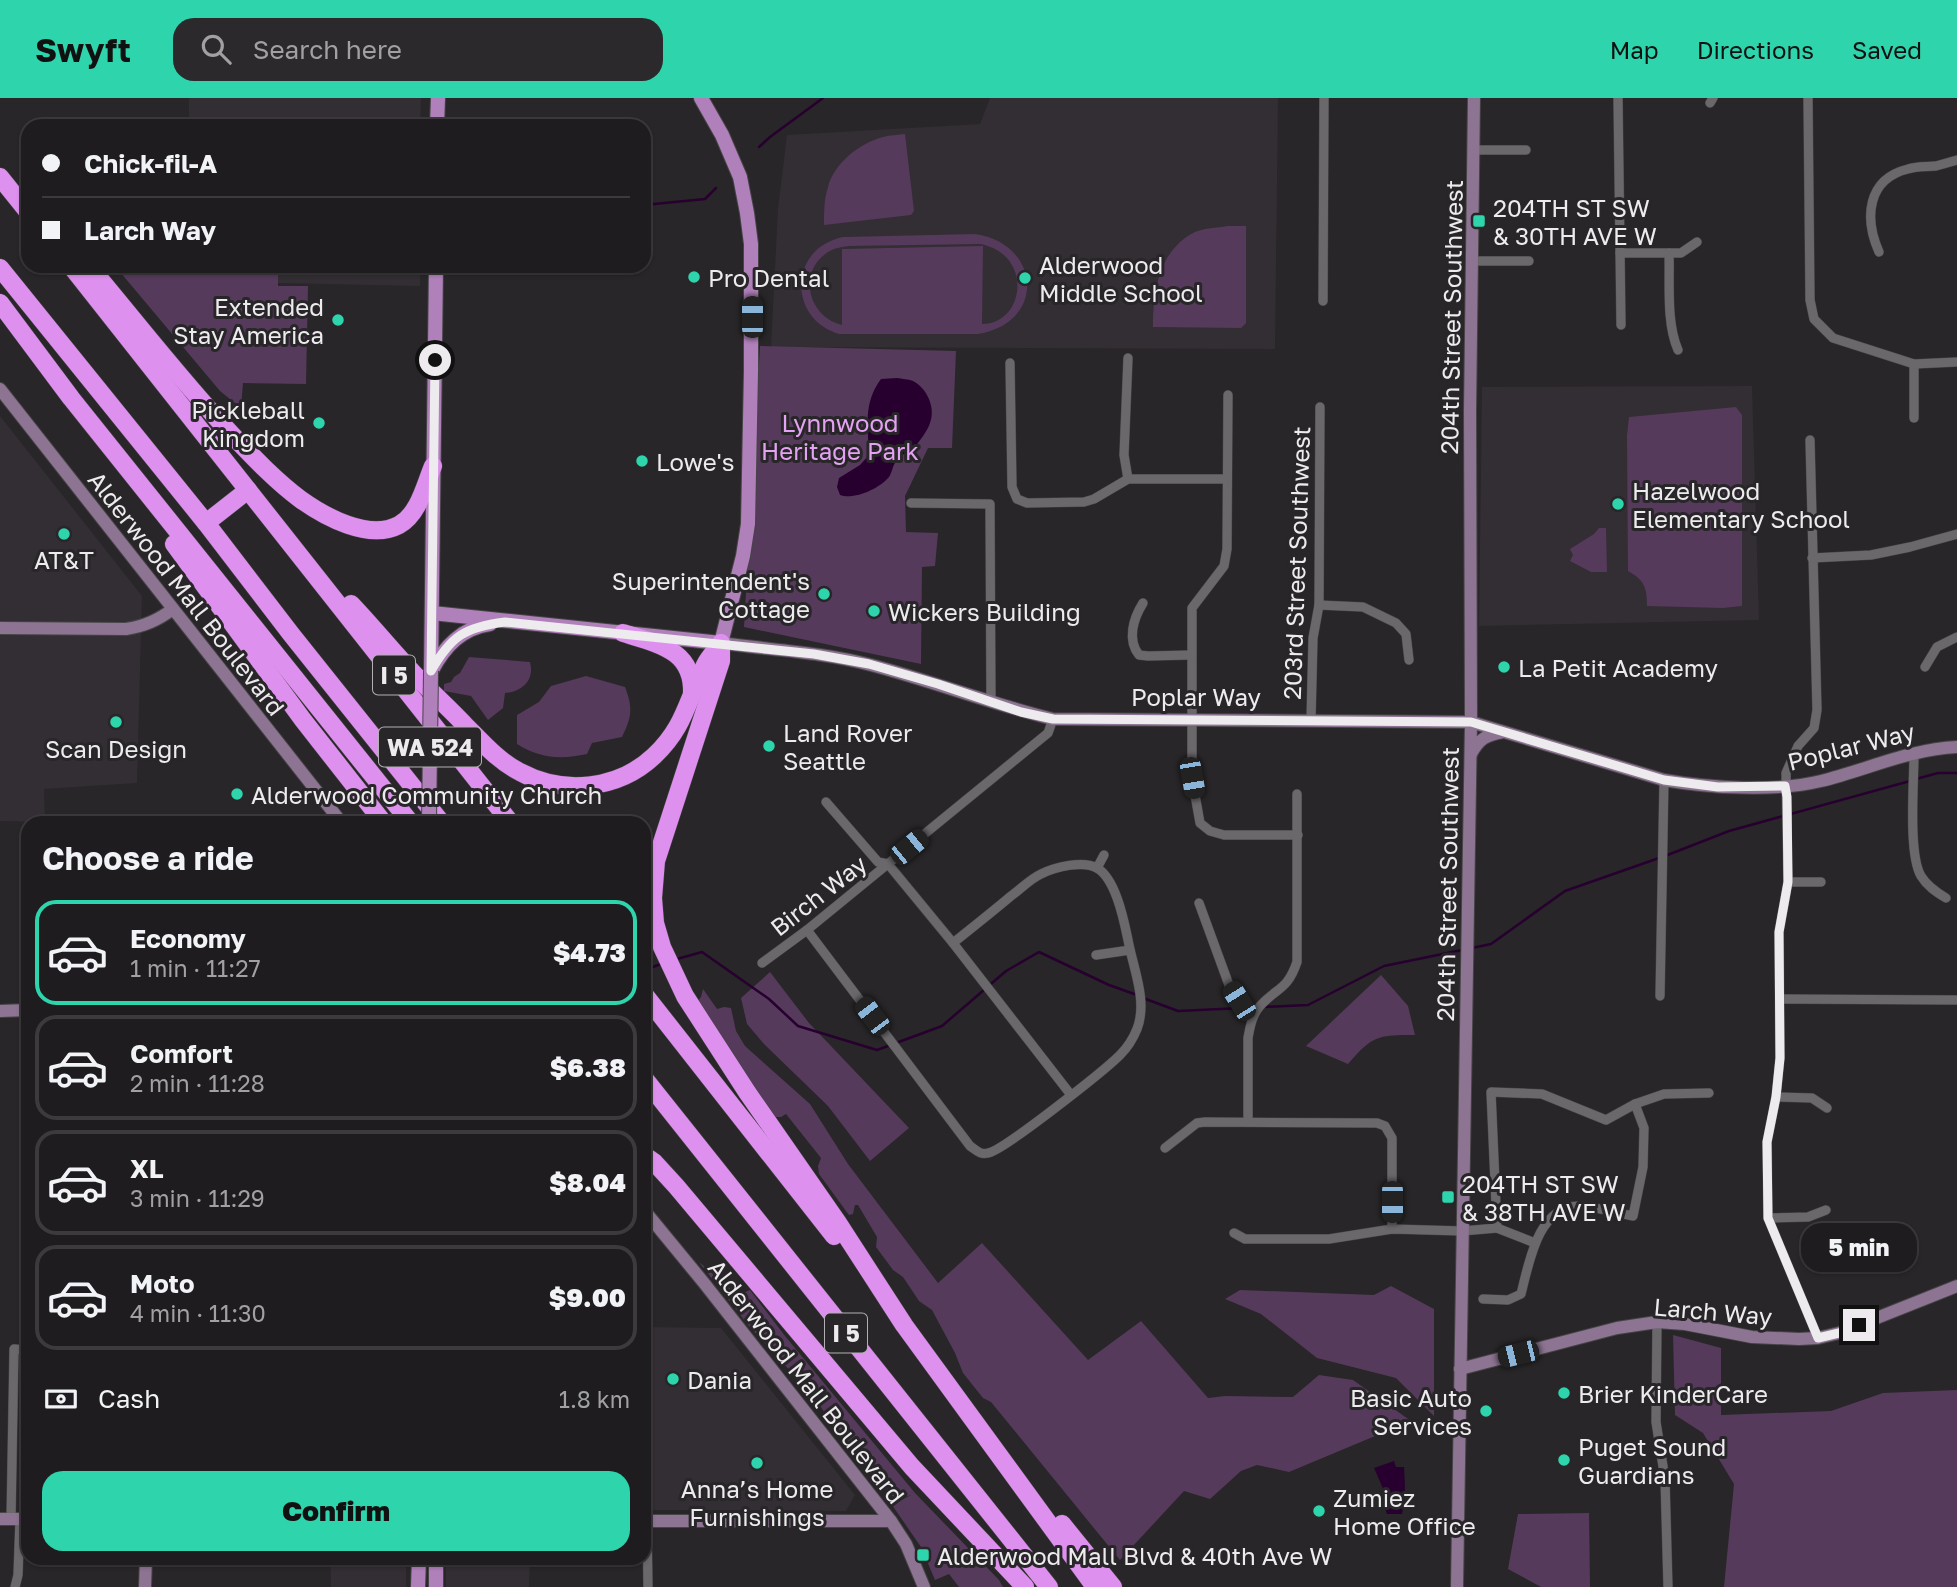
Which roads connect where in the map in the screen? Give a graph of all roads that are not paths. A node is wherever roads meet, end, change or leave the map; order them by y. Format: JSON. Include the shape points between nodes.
{"nodes":[{"id":1,"x":438,"y":98,"type":"edge"},
{"id":2,"x":701,"y":98,"type":"edge"},
{"id":3,"x":1324,"y":98,"type":"edge"},
{"id":4,"x":1474,"y":98,"type":"edge"},
{"id":5,"x":1618,"y":98,"type":"edge"},
{"id":6,"x":1808,"y":98,"type":"edge"},
{"id":7,"x":437,"y":119,"type":"edge"},
{"id":8,"x":1473,"y":150,"type":"junction"},
{"id":9,"x":1526,"y":150,"type":"dead end"},
{"id":10,"x":1957,"y":160,"type":"edge"},
{"id":11,"x":1,"y":178,"type":"edge"},
{"id":12,"x":21,"y":192,"type":"edge"},
{"id":13,"x":21,"y":203,"type":"edge"},
{"id":14,"x":1697,"y":242,"type":"dead end"},
{"id":15,"x":1879,"y":252,"type":"dead end"},
{"id":16,"x":1620,"y":253,"type":"junction"},
{"id":17,"x":1669,"y":253,"type":"junction"},
{"id":18,"x":1472,"y":261,"type":"junction"},
{"id":19,"x":1529,"y":261,"type":"dead end"},
{"id":20,"x":0,"y":268,"type":"edge"},
{"id":21,"x":77,"y":273,"type":"edge"},
{"id":22,"x":95,"y":273,"type":"edge"},
{"id":23,"x":436,"y":273,"type":"edge"},
{"id":24,"x":1323,"y":301,"type":"dead end"},
{"id":25,"x":0,"y":303,"type":"edge"},
{"id":26,"x":1621,"y":325,"type":"dead end"},
{"id":27,"x":1678,"y":350,"type":"dead end"},
{"id":28,"x":1128,"y":358,"type":"dead end"},
{"id":29,"x":1957,"y":362,"type":"edge"},
{"id":30,"x":1010,"y":363,"type":"dead end"},
{"id":31,"x":1914,"y":364,"type":"junction"},
{"id":32,"x":0,"y":389,"type":"edge"},
{"id":33,"x":1228,"y":395,"type":"dead end"},
{"id":34,"x":71,"y":398,"type":"junction"},
{"id":35,"x":1320,"y":407,"type":"dead end"},
{"id":36,"x":1914,"y":418,"type":"dead end"},
{"id":37,"x":1810,"y":440,"type":"dead end"},
{"id":38,"x":433,"y":466,"type":"junction"},
{"id":39,"x":1128,"y":479,"type":"junction"},
{"id":40,"x":1227,"y":479,"type":"junction"},
{"id":41,"x":248,"y":489,"type":"junction"},
{"id":42,"x":911,"y":503,"type":"dead end"},
{"id":43,"x":206,"y":523,"type":"junction"},
{"id":44,"x":278,"y":528,"type":"junction"},
{"id":45,"x":1957,"y":534,"type":"edge"},
{"id":46,"x":1812,"y":558,"type":"junction"},
{"id":47,"x":1143,"y":603,"type":"dead end"},
{"id":48,"x":1319,"y":605,"type":"junction"},
{"id":49,"x":173,"y":609,"type":"junction"},
{"id":50,"x":432,"y":613,"type":"junction"},
{"id":51,"x":505,"y":622,"type":"junction"},
{"id":52,"x":0,"y":628,"type":"edge"},
{"id":53,"x":623,"y":633,"type":"junction"},
{"id":54,"x":1957,"y":637,"type":"edge"},
{"id":55,"x":721,"y":643,"type":"junction"},
{"id":56,"x":1191,"y":655,"type":"junction"},
{"id":57,"x":1409,"y":660,"type":"dead end"},
{"id":58,"x":1925,"y":667,"type":"dead end"},
{"id":59,"x":431,"y":671,"type":"junction"},
{"id":60,"x":691,"y":697,"type":"junction"},
{"id":61,"x":991,"y":702,"type":"junction"},
{"id":62,"x":1053,"y":719,"type":"junction"},
{"id":63,"x":1191,"y":719,"type":"junction"},
{"id":64,"x":1311,"y":720,"type":"junction"},
{"id":65,"x":1471,"y":722,"type":"junction"},
{"id":66,"x":1505,"y":732,"type":"junction"},
{"id":67,"x":1957,"y":747,"type":"edge"},
{"id":68,"x":1471,"y":754,"type":"junction"},
{"id":69,"x":1914,"y":754,"type":"junction"},
{"id":70,"x":1664,"y":780,"type":"junction"},
{"id":71,"x":1785,"y":786,"type":"junction"},
{"id":72,"x":1297,"y":794,"type":"dead end"},
{"id":73,"x":827,"y":802,"type":"dead end"},
{"id":74,"x":336,"y":816,"type":"edge"},
{"id":75,"x":378,"y":816,"type":"edge"},
{"id":76,"x":405,"y":816,"type":"edge"},
{"id":77,"x":429,"y":816,"type":"edge"},
{"id":78,"x":436,"y":816,"type":"edge"},
{"id":79,"x":505,"y":816,"type":"edge"},
{"id":80,"x":1298,"y":835,"type":"junction"},
{"id":81,"x":1104,"y":855,"type":"dead end"},
{"id":82,"x":888,"y":864,"type":"junction"},
{"id":83,"x":1097,"y":868,"type":"junction"},
{"id":84,"x":1788,"y":882,"type":"junction"},
{"id":85,"x":1821,"y":882,"type":"dead end"},
{"id":86,"x":1946,"y":898,"type":"dead end"},
{"id":87,"x":1199,"y":903,"type":"dead end"},
{"id":88,"x":807,"y":930,"type":"junction"},
{"id":89,"x":953,"y":943,"type":"junction"},
{"id":90,"x":1129,"y":950,"type":"junction"},
{"id":91,"x":1096,"y":955,"type":"dead end"},
{"id":92,"x":762,"y":963,"type":"dead end"},
{"id":93,"x":1660,"y":996,"type":"dead end"},
{"id":94,"x":1780,"y":999,"type":"junction"},
{"id":95,"x":1957,"y":1000,"type":"edge"},
{"id":96,"x":651,"y":1003,"type":"edge"},
{"id":97,"x":21,"y":1010,"type":"edge"},
{"id":98,"x":0,"y":1011,"type":"edge"},
{"id":99,"x":1254,"y":1014,"type":"junction"},
{"id":100,"x":651,"y":1087,"type":"edge"},
{"id":101,"x":1709,"y":1093,"type":"dead end"},
{"id":102,"x":1071,"y":1095,"type":"junction"},
{"id":103,"x":1776,"y":1097,"type":"junction"},
{"id":104,"x":1635,"y":1104,"type":"junction"},
{"id":105,"x":1827,"y":1108,"type":"dead end"},
{"id":106,"x":1248,"y":1122,"type":"junction"},
{"id":107,"x":1166,"y":1148,"type":"dead end"},
{"id":108,"x":651,"y":1160,"type":"edge"},
{"id":109,"x":1826,"y":1210,"type":"dead end"},
{"id":110,"x":1768,"y":1218,"type":"junction"},
{"id":111,"x":651,"y":1219,"type":"edge"},
{"id":112,"x":1392,"y":1228,"type":"junction"},
{"id":113,"x":1497,"y":1228,"type":"junction"},
{"id":114,"x":1462,"y":1231,"type":"junction"},
{"id":115,"x":1234,"y":1233,"type":"dead end"},
{"id":116,"x":1535,"y":1243,"type":"junction"},
{"id":117,"x":1957,"y":1286,"type":"edge"},
{"id":118,"x":1483,"y":1299,"type":"dead end"},
{"id":119,"x":1657,"y":1322,"type":"junction"},
{"id":120,"x":904,"y":1325,"type":"junction"},
{"id":121,"x":1818,"y":1338,"type":"junction"},
{"id":122,"x":21,"y":1350,"type":"edge"},
{"id":123,"x":1460,"y":1369,"type":"junction"},
{"id":124,"x":15,"y":1519,"type":"edge"},
{"id":125,"x":651,"y":1521,"type":"edge"},
{"id":126,"x":891,"y":1521,"type":"junction"},
{"id":127,"x":146,"y":1565,"type":"edge"},
{"id":128,"x":419,"y":1565,"type":"edge"},
{"id":129,"x":436,"y":1565,"type":"edge"},
{"id":130,"x":647,"y":1565,"type":"edge"},
{"id":131,"x":15,"y":1587,"type":"edge"},
{"id":132,"x":145,"y":1587,"type":"edge"},
{"id":133,"x":418,"y":1587,"type":"edge"},
{"id":134,"x":436,"y":1587,"type":"edge"},
{"id":135,"x":648,"y":1587,"type":"edge"},
{"id":136,"x":924,"y":1587,"type":"edge"},
{"id":137,"x":1025,"y":1587,"type":"edge"},
{"id":138,"x":1049,"y":1587,"type":"edge"},
{"id":139,"x":1095,"y":1587,"type":"edge"},
{"id":140,"x":1112,"y":1587,"type":"edge"},
{"id":141,"x":1457,"y":1587,"type":"edge"},
{"id":142,"x":1668,"y":1587,"type":"edge"}],
"edges":[{"from":1,"to":7,"type":"main road"},
{"from":2,"to":55,"type":"main road","via":[[740,177],[751,244],[748,524]]},
{"from":3,"to":24,"type":"street"},
{"from":4,"to":8,"type":"street","name":"204th Street Southwest"},
{"from":5,"to":16,"type":"street"},
{"from":6,"to":31,"type":"street","via":[[1814,319],[1833,338]]},
{"from":8,"to":9,"type":"street"},
{"from":8,"to":18,"type":"street","name":"204th Street Southwest"},
{"from":10,"to":15,"type":"street","via":[[1909,168],[1885,178],[1871,201],[1871,234]]},
{"from":11,"to":12,"type":"highway"},
{"from":11,"to":13,"type":"highway"},
{"from":14,"to":17,"type":"street","via":[[1681,253]]},
{"from":16,"to":17,"type":"street"},
{"from":16,"to":26,"type":"street"},
{"from":17,"to":27,"type":"street","via":[[1671,322]]},
{"from":18,"to":19,"type":"street"},
{"from":18,"to":65,"type":"street","name":"204th Street Southwest"},
{"from":20,"to":43,"type":"highway","number":"I 5"},
{"from":21,"to":41,"type":"highway","number":"I 5"},
{"from":22,"to":38,"type":"highway","via":[[214,416],[271,474],[312,507],[360,528],[392,528],[410,516]]},
{"from":23,"to":38,"type":"main road","number":"WA 524"},
{"from":25,"to":34,"type":"highway"},
{"from":28,"to":39,"type":"street","via":[[1124,455]]},
{"from":29,"to":31,"type":"street"},
{"from":30,"to":39,"type":"street","via":[[1012,487],[1017,499],[1027,503],[1084,502]]},
{"from":31,"to":36,"type":"street"},
{"from":32,"to":49,"type":"street","name":"Alderwood Mall Boulevard"},
{"from":33,"to":40,"type":"street"},
{"from":34,"to":75,"type":"highway","via":[[201,582]]},
{"from":34,"to":76,"type":"highway"},
{"from":35,"to":48,"type":"street","name":"203rd Street Southwest"},
{"from":37,"to":46,"type":"street"},
{"from":38,"to":50,"type":"main road","number":"WA 524"},
{"from":39,"to":40,"type":"street"},
{"from":40,"to":56,"type":"street","via":[[1224,566],[1192,608]]},
{"from":41,"to":43,"type":"highway"},
{"from":41,"to":44,"type":"highway","number":"I 5"},
{"from":42,"to":61,"type":"street","via":[[990,504]]},
{"from":43,"to":78,"type":"highway","number":"I 5"},
{"from":44,"to":60,"type":"highway","via":[[478,738],[499,758],[533,778],[573,787],[621,778],[667,743]]},
{"from":44,"to":79,"type":"highway","number":"I 5"},
{"from":45,"to":46,"type":"street","via":[[1871,555]]},
{"from":46,"to":71,"type":"street","via":[[1816,721],[1791,759]]},
{"from":47,"to":56,"type":"street","via":[[1134,621],[1133,647],[1139,655]]},
{"from":48,"to":57,"type":"street","via":[[1363,607],[1396,623],[1406,634]]},
{"from":48,"to":64,"type":"street","name":"203rd Street Southwest","via":[[1313,638]]},
{"from":49,"to":52,"type":"street","via":[[155,622],[126,629]]},
{"from":49,"to":74,"type":"street","name":"Alderwood Mall Boulevard"},
{"from":50,"to":51,"type":"main road","name":"Poplar Way"},
{"from":50,"to":59,"type":"main road","number":"WA 524"},
{"from":51,"to":53,"type":"main road","name":"Poplar Way"},
{"from":51,"to":59,"type":"main road","via":[[468,630],[451,642]]},
{"from":53,"to":55,"type":"main road","name":"Poplar Way"},
{"from":53,"to":60,"type":"highway","via":[[679,656],[691,674]]},
{"from":54,"to":58,"type":"street","via":[[1937,647]]},
{"from":55,"to":60,"type":"highway","via":[[706,662]]},
{"from":55,"to":61,"type":"street","name":"Poplar Way","via":[[869,664]]},
{"from":55,"to":120,"type":"highway","via":[[721,661],[656,861],[653,898],[659,935],[685,996]]},
{"from":56,"to":63,"type":"street"},
{"from":59,"to":77,"type":"main road","number":"WA 524","bridge":true},
{"from":61,"to":62,"type":"street","name":"Poplar Way"},
{"from":62,"to":63,"type":"street","name":"Poplar Way"},
{"from":62,"to":82,"type":"street","name":"Birch Way","via":[[1048,733]]},
{"from":63,"to":64,"type":"street","name":"Poplar Way"},
{"from":63,"to":80,"type":"street","via":[[1192,778],[1200,823],[1224,835]]},
{"from":64,"to":65,"type":"street","name":"Poplar Way"},
{"from":65,"to":66,"type":"street","name":"Poplar Way"},
{"from":65,"to":68,"type":"street","name":"204th Street Southwest"},
{"from":66,"to":68,"type":"street","via":[[1483,737]]},
{"from":66,"to":70,"type":"street","name":"Poplar Way"},
{"from":67,"to":69,"type":"street","name":"Poplar Way"},
{"from":68,"to":114,"type":"street","name":"204th Street Southwest"},
{"from":69,"to":71,"type":"street","name":"Poplar Way","via":[[1819,782]]},
{"from":69,"to":86,"type":"street","via":[[1914,859],[1921,877]]},
{"from":70,"to":71,"type":"street","name":"Poplar Way","via":[[1718,787]]},
{"from":70,"to":93,"type":"street"},
{"from":71,"to":84,"type":"street"},
{"from":72,"to":80,"type":"street"},
{"from":73,"to":82,"type":"street","via":[[878,862]]},
{"from":80,"to":99,"type":"street","via":[[1297,962],[1287,983]]},
{"from":81,"to":83,"type":"street"},
{"from":82,"to":88,"type":"street","name":"Birch Way"},
{"from":82,"to":89,"type":"street"},
{"from":83,"to":89,"type":"street","via":[[1065,865],[1038,875]]},
{"from":83,"to":90,"type":"street","via":[[1114,891]]},
{"from":84,"to":85,"type":"street"},
{"from":84,"to":94,"type":"street","via":[[1779,932]]},
{"from":87,"to":99,"type":"street","via":[[1229,985]]},
{"from":88,"to":92,"type":"street","name":"Birch Way"},
{"from":88,"to":102,"type":"street","via":[[978,1152],[992,1153]]},
{"from":89,"to":102,"type":"street"},
{"from":90,"to":91,"type":"street"},
{"from":90,"to":102,"type":"street","via":[[1141,1002],[1138,1028],[1117,1058]]},
{"from":94,"to":95,"type":"street"},
{"from":94,"to":103,"type":"street"},
{"from":96,"to":120,"type":"highway","number":"I 5"},
{"from":97,"to":98,"type":"street"},
{"from":99,"to":106,"type":"street","via":[[1248,1038]]},
{"from":100,"to":138,"type":"highway","number":"I 5"},
{"from":101,"to":104,"type":"street","via":[[1664,1094]]},
{"from":103,"to":105,"type":"street","via":[[1812,1098]]},
{"from":103,"to":110,"type":"street","via":[[1767,1142]]},
{"from":104,"to":113,"type":"street","via":[[1606,1120],[1542,1094],[1491,1092]]},
{"from":104,"to":116,"type":"street","via":[[1644,1128],[1643,1167],[1633,1216],[1578,1206],[1563,1209],[1546,1223]]},
{"from":106,"to":107,"type":"street","via":[[1197,1123]]},
{"from":106,"to":112,"type":"street","via":[[1368,1122],[1385,1126],[1392,1147]]},
{"from":108,"to":137,"type":"highway","via":[[912,1467]]},
{"from":109,"to":110,"type":"street","via":[[1808,1217]]},
{"from":110,"to":121,"type":"street"},
{"from":111,"to":126,"type":"street","name":"Alderwood Mall Boulevard"},
{"from":112,"to":114,"type":"street"},
{"from":112,"to":115,"type":"street","via":[[1328,1239],[1245,1239]]},
{"from":113,"to":114,"type":"street"},
{"from":113,"to":116,"type":"street"},
{"from":114,"to":123,"type":"street","name":"204th Street Southwest"},
{"from":116,"to":118,"type":"street","via":[[1521,1294],[1508,1300]]},
{"from":117,"to":121,"type":"street","name":"Larch Way"},
{"from":119,"to":121,"type":"street","name":"Larch Way","via":[[1752,1337]]},
{"from":119,"to":123,"type":"street","name":"Larch Way"},
{"from":119,"to":142,"type":"street","via":[[1656,1422],[1665,1479]]},
{"from":120,"to":139,"type":"highway"},
{"from":120,"to":140,"type":"highway","number":"I 5"},
{"from":122,"to":124,"type":"street","via":[[14,1349]]},
{"from":123,"to":141,"type":"street","name":"204th Street Southwest"},
{"from":124,"to":131,"type":"street"},
{"from":125,"to":126,"type":"street"},
{"from":126,"to":136,"type":"street","name":"Alderwood Mall Boulevard"},
{"from":127,"to":132,"type":"street"},
{"from":128,"to":133,"type":"main road"},
{"from":129,"to":134,"type":"main road"},
{"from":130,"to":135,"type":"street"}]}
